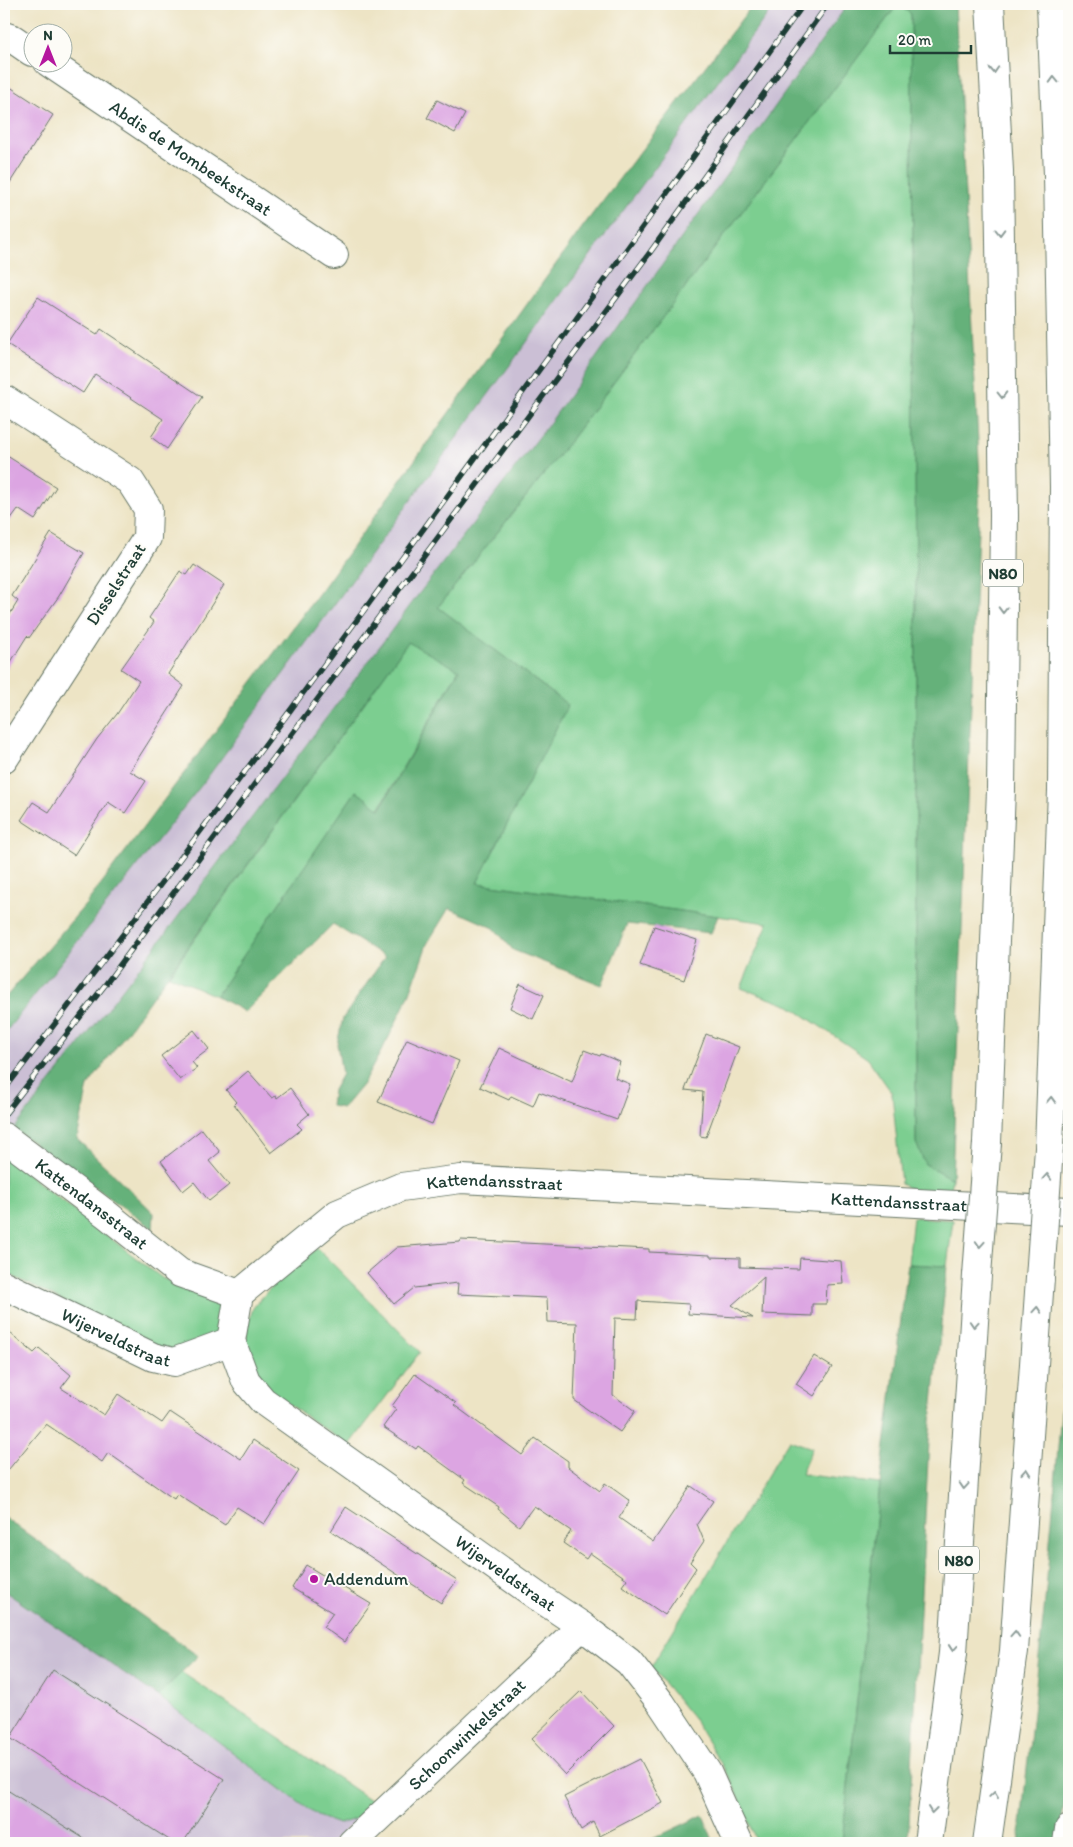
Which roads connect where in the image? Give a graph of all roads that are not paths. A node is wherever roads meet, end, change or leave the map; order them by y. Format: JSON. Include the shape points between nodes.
{"nodes":[{"id":1,"x":990,"y":4,"type":"edge"},
{"id":2,"x":1051,"y":4,"type":"edge"},
{"id":3,"x":4,"y":36,"type":"edge"},
{"id":4,"x":22,"y":45,"type":"edge"},
{"id":5,"x":63,"y":72,"type":"edge"},
{"id":6,"x":334,"y":256,"type":"dead end"},
{"id":7,"x":4,"y":399,"type":"edge"},
{"id":8,"x":4,"y":759,"type":"edge"},
{"id":9,"x":4,"y":1137,"type":"edge"},
{"id":10,"x":1069,"y":1210,"type":"edge"},
{"id":11,"x":4,"y":1285,"type":"edge"},
{"id":12,"x":239,"y":1294,"type":"junction"},
{"id":13,"x":231,"y":1341,"type":"junction"},
{"id":14,"x":582,"y":1626,"type":"junction"},
{"id":15,"x":1069,"y":1830,"type":"edge"},
{"id":16,"x":352,"y":1843,"type":"edge"},
{"id":17,"x":739,"y":1843,"type":"edge"},
{"id":18,"x":928,"y":1843,"type":"edge"},
{"id":19,"x":987,"y":1843,"type":"edge"},
{"id":20,"x":1067,"y":1843,"type":"edge"}],
"edges":[{"from":1,"to":18,"type":"main road","number":"N80","one_way":true,"bridge":true,"via":[[999,171],[1004,515],[1001,790],[987,1142],[953,1652]]},
{"from":19,"to":2,"type":"main road","one_way":true,"bridge":true,"via":[[1014,1651],[1049,1148],[1062,790],[1064,497]]},
{"from":3,"to":4,"type":"main road"},
{"from":5,"to":6,"type":"main road","name":"Abdis de Mombeekstraat"},
{"from":7,"to":8,"type":"main road","name":"Disselstraat","via":[[130,481],[148,509],[147,538]]},
{"from":9,"to":12,"type":"main road","name":"Kattendansstraat","via":[[180,1273]]},
{"from":10,"to":12,"type":"main road","name":"Kattendansstraat","via":[[461,1179],[401,1187],[338,1214]]},
{"from":11,"to":13,"type":"main road","name":"Wijerveldstraat","via":[[153,1358],[174,1362]]},
{"from":12,"to":13,"type":"main road"},
{"from":13,"to":14,"type":"main road","name":"Wijerveldstraat","via":[[246,1381],[263,1401]]},
{"from":14,"to":16,"type":"main road","name":"Schoonwinkelstraat"},
{"from":14,"to":17,"type":"main road","name":"Wijerveldstraat","via":[[630,1662],[661,1704],[707,1772]]},
{"from":15,"to":20,"type":"main road"}]}
